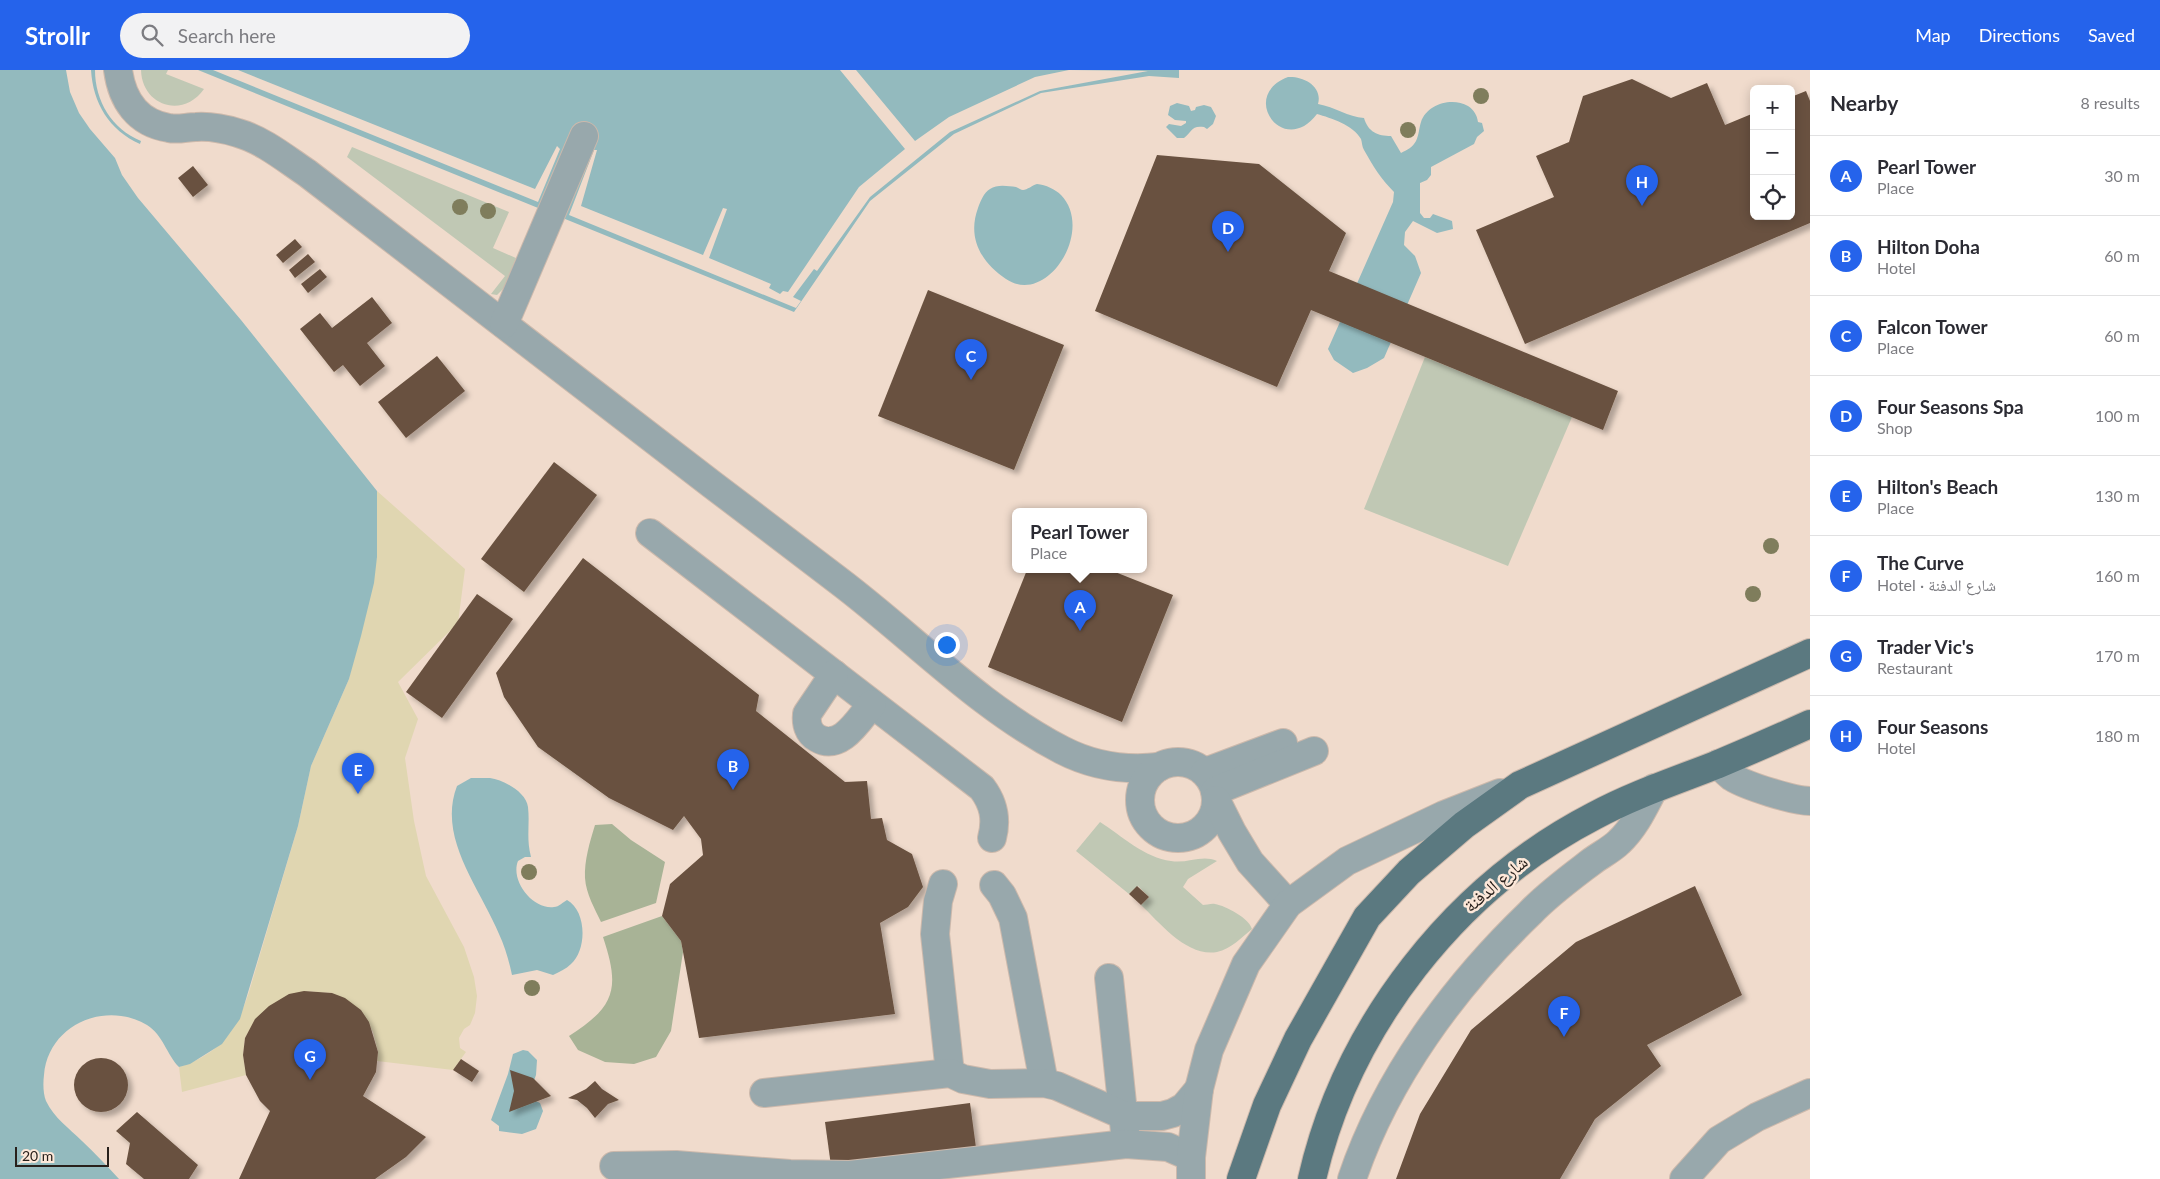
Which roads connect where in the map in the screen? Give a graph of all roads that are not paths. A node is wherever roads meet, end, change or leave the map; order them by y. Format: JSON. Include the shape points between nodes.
{"nodes":[{"id":1,"x":118,"y":70,"type":"edge"},
{"id":2,"x":584,"y":136,"type":"dead end"},
{"id":3,"x":504,"y":324,"type":"junction"},
{"id":4,"x":650,"y":533,"type":"dead end"},
{"id":5,"x":1810,"y":653,"type":"edge"},
{"id":6,"x":834,"y":674,"type":"junction"},
{"id":7,"x":872,"y":704,"type":"junction"},
{"id":8,"x":1810,"y":724,"type":"edge"},
{"id":9,"x":1309,"y":743,"type":"dead end"},
{"id":10,"x":1098,"y":764,"type":"junction"},
{"id":11,"x":1718,"y":764,"type":"junction"},
{"id":12,"x":1159,"y":767,"type":"junction"},
{"id":13,"x":1520,"y":785,"type":"junction"},
{"id":14,"x":1212,"y":788,"type":"junction"},
{"id":15,"x":1654,"y":788,"type":"junction"},
{"id":16,"x":1810,"y":801,"type":"edge"},
{"id":17,"x":1140,"y":802,"type":"junction"},
{"id":18,"x":1191,"y":836,"type":"junction"},
{"id":19,"x":992,"y":838,"type":"dead end"},
{"id":20,"x":1250,"y":862,"type":"junction"},
{"id":21,"x":943,"y":884,"type":"dead end"},
{"id":22,"x":994,"y":885,"type":"dead end"},
{"id":23,"x":1288,"y":904,"type":"junction"},
{"id":24,"x":1102,"y":978,"type":"dead end"},
{"id":25,"x":950,"y":1073,"type":"junction"},
{"id":26,"x":1044,"y":1083,"type":"junction"},
{"id":27,"x":1199,"y":1089,"type":"junction"},
{"id":28,"x":764,"y":1093,"type":"dead end"},
{"id":29,"x":1810,"y":1093,"type":"edge"},
{"id":30,"x":1117,"y":1112,"type":"junction"},
{"id":31,"x":1126,"y":1144,"type":"junction"},
{"id":32,"x":614,"y":1166,"type":"dead end"},
{"id":33,"x":1191,"y":1168,"type":"edge"},
{"id":34,"x":1241,"y":1179,"type":"edge"},
{"id":35,"x":1312,"y":1179,"type":"edge"},
{"id":36,"x":1352,"y":1179,"type":"edge"},
{"id":37,"x":1684,"y":1179,"type":"edge"}],
"edges":[{"from":1,"to":3,"type":"street","via":[[121,88],[141,117],[171,129],[197,126],[240,133],[272,150],[307,173]]},
{"from":2,"to":3,"type":"street"},
{"from":3,"to":10,"type":"street","via":[[849,589],[964,683],[1031,732],[1064,751]]},
{"from":4,"to":6,"type":"street"},
{"from":5,"to":13,"type":"main road"},
{"from":6,"to":7,"type":"street"},
{"from":6,"to":7,"type":"street","via":[[807,714],[806,722],[814,737],[831,742],[839,739]]},
{"from":7,"to":19,"type":"street","via":[[982,788],[995,817]]},
{"from":8,"to":11,"type":"main road","name":"شارع الدفنة"},
{"from":9,"to":14,"type":"street"},
{"from":10,"to":12,"type":"street","via":[[1128,769]]},
{"from":10,"to":17,"type":"street"},
{"from":11,"to":15,"type":"main road","name":"شارع الدفنة"},
{"from":11,"to":16,"type":"street","via":[[1738,780]]},
{"from":12,"to":14,"type":"street","via":[[1172,762],[1186,763]]},
{"from":12,"to":17,"type":"street","via":[[1143,786]]},
{"from":13,"to":23,"type":"street","via":[[1444,815],[1347,861]]},
{"from":13,"to":34,"type":"main road","via":[[1464,825],[1409,872],[1367,917],[1298,1039],[1267,1105]]},
{"from":14,"to":18,"type":"street","via":[[1216,808],[1204,828]]},
{"from":14,"to":20,"type":"street"},
{"from":15,"to":35,"type":"main road","name":"شارع الدفنة","via":[[1557,836],[1489,888],[1428,949],[1402,982],[1358,1056],[1331,1119]]},
{"from":15,"to":36,"type":"street","via":[[1637,821],[1618,843],[1592,860],[1531,911],[1473,971],[1403,1068],[1364,1144]]},
{"from":17,"to":18,"type":"street","via":[[1146,821],[1161,834],[1181,838]]},
{"from":18,"to":20,"type":"street","via":[[1216,844]]},
{"from":20,"to":23,"type":"street"},
{"from":21,"to":25,"type":"street","via":[[935,934]]},
{"from":22,"to":26,"type":"street","via":[[1008,906],[1016,931]]},
{"from":23,"to":27,"type":"street","via":[[1246,964],[1209,1050]]},
{"from":24,"to":30,"type":"street"},
{"from":25,"to":26,"type":"street","via":[[990,1084]]},
{"from":25,"to":28,"type":"street"},
{"from":26,"to":30,"type":"street"},
{"from":27,"to":30,"type":"street","via":[[1188,1103],[1173,1113],[1162,1116]]},
{"from":27,"to":33,"type":"street"},
{"from":29,"to":37,"type":"street","via":[[1756,1117],[1719,1140]]},
{"from":30,"to":31,"type":"street"},
{"from":31,"to":32,"type":"street","via":[[850,1175],[676,1165]]},
{"from":31,"to":33,"type":"street","via":[[1168,1147]]}]}
